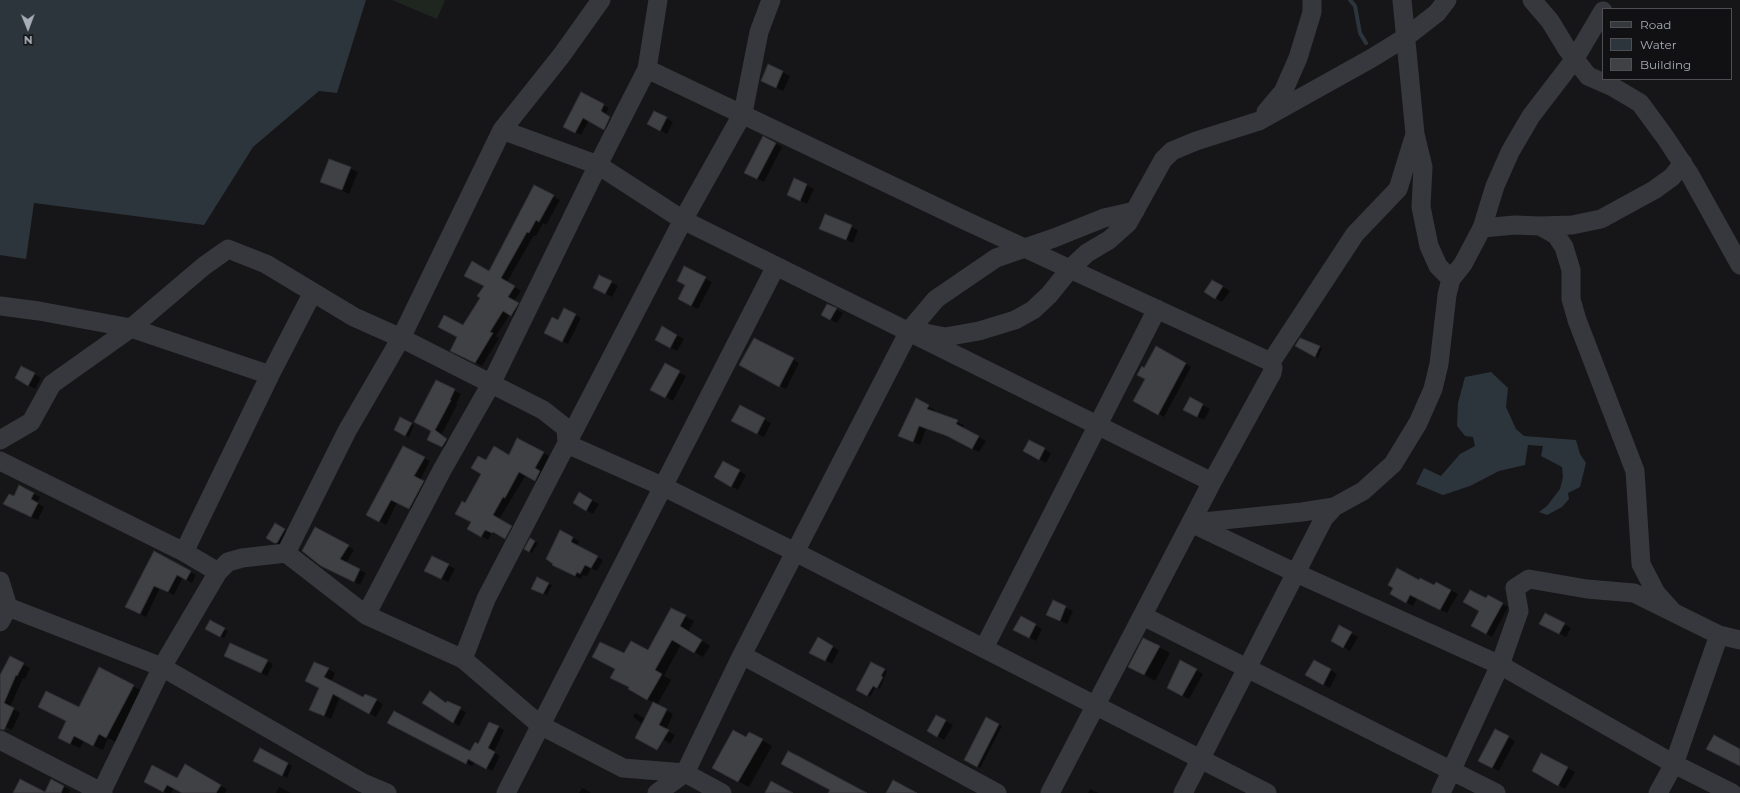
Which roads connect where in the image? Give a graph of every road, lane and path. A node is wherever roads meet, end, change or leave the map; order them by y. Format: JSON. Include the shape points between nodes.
{"nodes":[{"id":1,"x":600,"y":0,"type":"edge"},
{"id":2,"x":658,"y":0,"type":"edge"},
{"id":3,"x":771,"y":0,"type":"edge"},
{"id":4,"x":1312,"y":0,"type":"edge"},
{"id":5,"x":1402,"y":0,"type":"edge"},
{"id":6,"x":1447,"y":0,"type":"edge"},
{"id":7,"x":1532,"y":0,"type":"edge"},
{"id":8,"x":1602,"y":13,"type":"edge"},
{"id":9,"x":1406,"y":37,"type":"junction"},
{"id":10,"x":1574,"y":60,"type":"junction"},
{"id":11,"x":647,"y":69,"type":"junction"},
{"id":12,"x":743,"y":113,"type":"junction"},
{"id":13,"x":1259,"y":121,"type":"junction"},
{"id":14,"x":502,"y":130,"type":"junction"},
{"id":15,"x":1415,"y":134,"type":"junction"},
{"id":16,"x":1683,"y":163,"type":"junction"},
{"id":17,"x":598,"y":165,"type":"junction"},
{"id":18,"x":1135,"y":211,"type":"junction"},
{"id":19,"x":683,"y":220,"type":"junction"},
{"id":20,"x":1540,"y":226,"type":"junction"},
{"id":21,"x":1482,"y":228,"type":"junction"},
{"id":22,"x":1024,"y":247,"type":"junction"},
{"id":23,"x":1740,"y":265,"type":"edge"},
{"id":24,"x":776,"y":266,"type":"junction"},
{"id":25,"x":1070,"y":269,"type":"junction"},
{"id":26,"x":1451,"y":279,"type":"junction"},
{"id":27,"x":313,"y":292,"type":"junction"},
{"id":28,"x":0,"y":306,"type":"edge"},
{"id":29,"x":1157,"y":309,"type":"junction"},
{"id":30,"x":131,"y":328,"type":"junction"},
{"id":31,"x":909,"y":331,"type":"junction"},
{"id":32,"x":401,"y":338,"type":"junction"},
{"id":33,"x":1271,"y":362,"type":"junction"},
{"id":34,"x":270,"y":374,"type":"junction"},
{"id":35,"x":491,"y":384,"type":"junction"},
{"id":36,"x":1098,"y":425,"type":"junction"},
{"id":37,"x":0,"y":440,"type":"edge"},
{"id":38,"x":567,"y":444,"type":"junction"},
{"id":39,"x":0,"y":461,"type":"edge"},
{"id":40,"x":1212,"y":482,"type":"junction"},
{"id":41,"x":664,"y":487,"type":"junction"},
{"id":42,"x":1334,"y":507,"type":"junction"},
{"id":43,"x":1191,"y":523,"type":"junction"},
{"id":44,"x":184,"y":552,"type":"junction"},
{"id":45,"x":794,"y":552,"type":"junction"},
{"id":46,"x":286,"y":553,"type":"junction"},
{"id":47,"x":218,"y":572,"type":"junction"},
{"id":48,"x":1296,"y":573,"type":"junction"},
{"id":49,"x":0,"y":580,"type":"edge"},
{"id":50,"x":1674,"y":613,"type":"junction"},
{"id":51,"x":4,"y":614,"type":"edge"},
{"id":52,"x":366,"y":615,"type":"junction"},
{"id":53,"x":1143,"y":616,"type":"junction"},
{"id":54,"x":1718,"y":635,"type":"junction"},
{"id":55,"x":1740,"y":640,"type":"edge"},
{"id":56,"x":984,"y":648,"type":"junction"},
{"id":57,"x":742,"y":655,"type":"junction"},
{"id":58,"x":463,"y":659,"type":"junction"},
{"id":59,"x":1500,"y":665,"type":"junction"},
{"id":60,"x":162,"y":667,"type":"junction"},
{"id":61,"x":1246,"y":668,"type":"junction"},
{"id":62,"x":1096,"y":706,"type":"junction"},
{"id":63,"x":540,"y":725,"type":"junction"},
{"id":64,"x":0,"y":740,"type":"edge"},
{"id":65,"x":1200,"y":759,"type":"junction"},
{"id":66,"x":1674,"y":764,"type":"junction"},
{"id":67,"x":1452,"y":771,"type":"junction"},
{"id":68,"x":685,"y":773,"type":"junction"},
{"id":69,"x":360,"y":788,"type":"edge"},
{"id":70,"x":102,"y":793,"type":"edge"},
{"id":71,"x":387,"y":793,"type":"edge"},
{"id":72,"x":506,"y":793,"type":"edge"},
{"id":73,"x":657,"y":793,"type":"edge"},
{"id":74,"x":722,"y":793,"type":"edge"},
{"id":75,"x":997,"y":793,"type":"edge"},
{"id":76,"x":1050,"y":793,"type":"edge"},
{"id":77,"x":1183,"y":793,"type":"edge"},
{"id":78,"x":1267,"y":793,"type":"edge"},
{"id":79,"x":1441,"y":793,"type":"edge"},
{"id":80,"x":1496,"y":793,"type":"edge"},
{"id":81,"x":1658,"y":793,"type":"edge"},
{"id":82,"x":1732,"y":793,"type":"edge"}],
"edges":[{"from":1,"to":14,"type":"street","via":[[561,56]]},
{"from":2,"to":11,"type":"street"},
{"from":3,"to":12,"type":"street","via":[[759,32]]},
{"from":4,"to":13,"type":"street","via":[[1312,12],[1298,58],[1283,92]]},
{"from":5,"to":9,"type":"street"},
{"from":6,"to":9,"type":"street","via":[[1437,13]]},
{"from":7,"to":10,"type":"street","via":[[1550,21]]},
{"from":8,"to":10,"type":"street"},
{"from":9,"to":13,"type":"street"},
{"from":9,"to":15,"type":"street"},
{"from":10,"to":16,"type":"street","via":[[1588,76],[1640,103]]},
{"from":10,"to":21,"type":"street","via":[[1531,116],[1510,152],[1495,186]]},
{"from":11,"to":12,"type":"street"},
{"from":11,"to":17,"type":"street"},
{"from":12,"to":19,"type":"street"},
{"from":12,"to":22,"type":"street"},
{"from":13,"to":18,"type":"street","via":[[1172,151],[1163,160]]},
{"from":14,"to":17,"type":"street"},
{"from":14,"to":32,"type":"street"},
{"from":15,"to":26,"type":"street","via":[[1423,167],[1421,207],[1429,246],[1438,266]]},
{"from":15,"to":33,"type":"street","via":[[1398,189],[1355,234]]},
{"from":16,"to":20,"type":"street","via":[[1672,177],[1654,190],[1601,219],[1572,226]]},
{"from":16,"to":23,"type":"street"},
{"from":17,"to":19,"type":"street"},
{"from":17,"to":35,"type":"street"},
{"from":18,"to":22,"type":"street","via":[[1104,218]]},
{"from":18,"to":25,"type":"street","via":[[1128,223],[1109,240],[1087,253]]},
{"from":19,"to":24,"type":"street"},
{"from":19,"to":38,"type":"street"},
{"from":20,"to":21,"type":"street","via":[[1515,224]]},
{"from":20,"to":50,"type":"street","via":[[1556,235],[1564,247],[1571,270],[1571,299],[1577,320],[1636,471],[1641,564],[1656,593]]},
{"from":21,"to":26,"type":"street","via":[[1463,264]]},
{"from":22,"to":25,"type":"street"},
{"from":22,"to":31,"type":"street","via":[[996,258],[936,299]]},
{"from":24,"to":31,"type":"street"},
{"from":24,"to":41,"type":"street"},
{"from":25,"to":29,"type":"street"},
{"from":25,"to":31,"type":"street","via":[[1050,295],[1033,310],[1014,320],[979,331],[945,337]]},
{"from":26,"to":42,"type":"street","via":[[1439,364],[1433,389],[1418,423],[1393,464],[1363,491]]},
{"from":27,"to":30,"type":"street","via":[[266,264],[228,249]]},
{"from":27,"to":32,"type":"street","via":[[354,316]]},
{"from":27,"to":34,"type":"street"},
{"from":28,"to":30,"type":"street"},
{"from":29,"to":33,"type":"street"},
{"from":29,"to":36,"type":"street"},
{"from":30,"to":34,"type":"street"},
{"from":30,"to":37,"type":"street","via":[[52,384],[32,422]]},
{"from":31,"to":36,"type":"street"},
{"from":31,"to":45,"type":"street"},
{"from":32,"to":35,"type":"street"},
{"from":32,"to":46,"type":"street","via":[[347,431]]},
{"from":33,"to":40,"type":"street","via":[[1272,373]]},
{"from":34,"to":44,"type":"street"},
{"from":35,"to":38,"type":"street","via":[[543,410],[566,428]]},
{"from":35,"to":52,"type":"street","via":[[442,470]]},
{"from":36,"to":40,"type":"street"},
{"from":36,"to":56,"type":"street"},
{"from":38,"to":41,"type":"street"},
{"from":38,"to":58,"type":"street","via":[[486,599]]},
{"from":39,"to":44,"type":"street"},
{"from":40,"to":43,"type":"street"},
{"from":41,"to":45,"type":"street"},
{"from":41,"to":63,"type":"street"},
{"from":42,"to":43,"type":"street"},
{"from":42,"to":48,"type":"street","via":[[1324,518]]},
{"from":43,"to":48,"type":"street"},
{"from":43,"to":53,"type":"street"},
{"from":44,"to":47,"type":"street"},
{"from":45,"to":56,"type":"street"},
{"from":45,"to":57,"type":"street"},
{"from":46,"to":47,"type":"street","via":[[242,558],[228,562]]},
{"from":46,"to":52,"type":"street"},
{"from":47,"to":60,"type":"street"},
{"from":48,"to":59,"type":"street"},
{"from":48,"to":61,"type":"street"},
{"from":49,"to":51,"type":"street"},
{"from":50,"to":54,"type":"street"},
{"from":50,"to":59,"type":"street","via":[[1634,593],[1529,580],[1515,588],[1519,611]]},
{"from":51,"to":60,"type":"street"},
{"from":52,"to":58,"type":"street"},
{"from":53,"to":61,"type":"street"},
{"from":53,"to":62,"type":"street"},
{"from":54,"to":55,"type":"street"},
{"from":54,"to":66,"type":"street"},
{"from":56,"to":62,"type":"street"},
{"from":57,"to":68,"type":"street"},
{"from":57,"to":75,"type":"street"},
{"from":58,"to":63,"type":"street"},
{"from":59,"to":66,"type":"street"},
{"from":59,"to":67,"type":"street"},
{"from":60,"to":69,"type":"street"},
{"from":60,"to":70,"type":"street"},
{"from":61,"to":65,"type":"street"},
{"from":61,"to":67,"type":"street"},
{"from":62,"to":65,"type":"street"},
{"from":62,"to":76,"type":"street"},
{"from":63,"to":68,"type":"street","via":[[623,768]]},
{"from":63,"to":72,"type":"street"},
{"from":64,"to":70,"type":"street"},
{"from":65,"to":77,"type":"street"},
{"from":65,"to":78,"type":"street"},
{"from":66,"to":81,"type":"street"},
{"from":66,"to":82,"type":"street"},
{"from":67,"to":79,"type":"street"},
{"from":67,"to":80,"type":"street"},
{"from":68,"to":73,"type":"street"},
{"from":68,"to":74,"type":"street"},
{"from":69,"to":71,"type":"street"}]}
